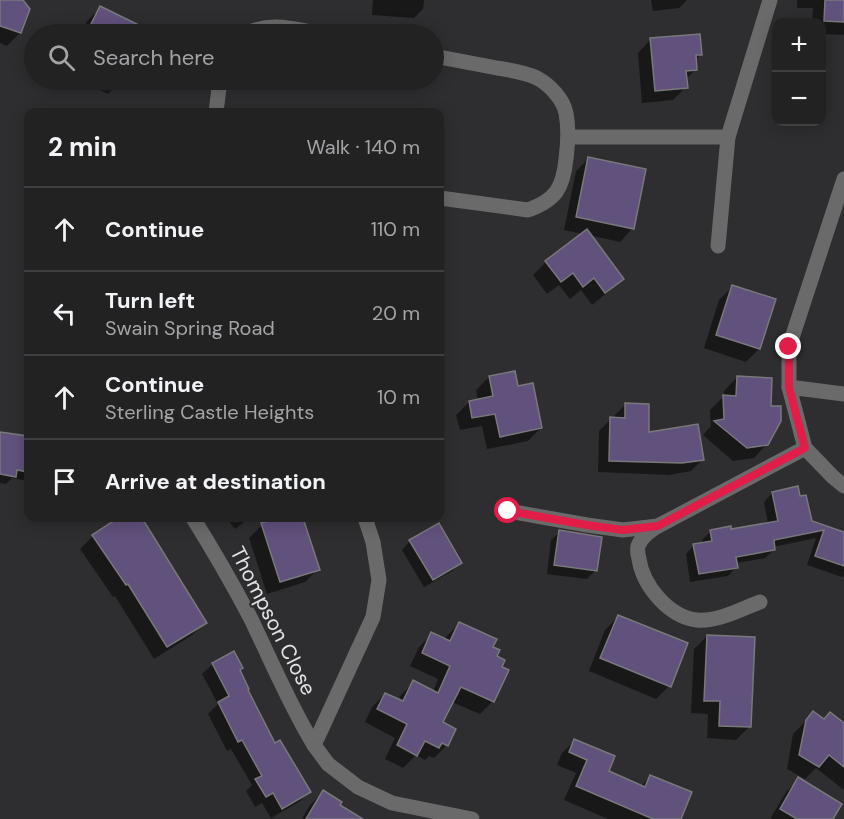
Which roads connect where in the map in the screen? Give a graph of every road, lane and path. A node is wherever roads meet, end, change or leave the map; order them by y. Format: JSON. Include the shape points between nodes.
{"nodes":[{"id":1,"x":770,"y":0,"type":"edge"},
{"id":2,"x":444,"y":58,"type":"edge"},
{"id":3,"x":219,"y":90,"type":"edge"},
{"id":4,"x":216,"y":108,"type":"edge"},
{"id":5,"x":568,"y":137,"type":"junction"},
{"id":6,"x":728,"y":137,"type":"junction"},
{"id":7,"x":844,"y":178,"type":"edge"},
{"id":8,"x":444,"y":199,"type":"edge"},
{"id":9,"x":718,"y":246,"type":"dead end"},
{"id":10,"x":789,"y":387,"type":"junction"},
{"id":11,"x":844,"y":394,"type":"edge"},
{"id":12,"x":805,"y":448,"type":"junction"},
{"id":13,"x":844,"y":486,"type":"edge"},
{"id":14,"x":508,"y":511,"type":"dead end"},
{"id":15,"x":196,"y":522,"type":"edge"},
{"id":16,"x":366,"y":522,"type":"edge"},
{"id":17,"x":658,"y":526,"type":"junction"},
{"id":18,"x":760,"y":602,"type":"dead end"},
{"id":19,"x":314,"y":745,"type":"junction"},
{"id":20,"x":472,"y":819,"type":"edge"}],
"edges":[{"from":1,"to":6,"type":"street"},
{"from":2,"to":5,"type":"street","via":[[537,78],[549,86],[566,111]]},
{"from":3,"to":4,"type":"street"},
{"from":5,"to":6,"type":"street"},
{"from":5,"to":8,"type":"street","via":[[560,187],[542,206],[528,210]]},
{"from":6,"to":9,"type":"street"},
{"from":7,"to":10,"type":"street","via":[[789,347]]},
{"from":10,"to":11,"type":"street"},
{"from":10,"to":12,"type":"street"},
{"from":12,"to":13,"type":"street"},
{"from":12,"to":17,"type":"street"},
{"from":14,"to":17,"type":"street","via":[[623,530]]},
{"from":15,"to":19,"type":"street","name":"Thompson Close","via":[[217,555]]},
{"from":16,"to":19,"type":"street","via":[[374,542],[379,580],[374,617]]},
{"from":17,"to":18,"type":"street","via":[[637,548],[646,580],[668,606],[697,620],[713,620]]},
{"from":19,"to":20,"type":"street","name":"Thompson Close","via":[[328,764],[358,787],[392,803]]}]}
